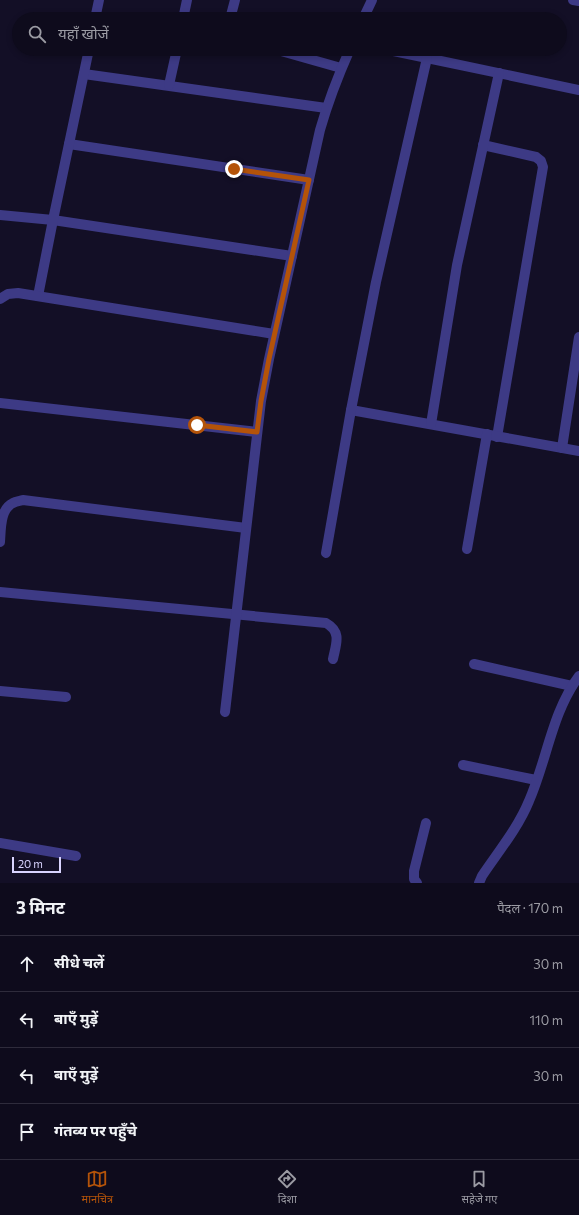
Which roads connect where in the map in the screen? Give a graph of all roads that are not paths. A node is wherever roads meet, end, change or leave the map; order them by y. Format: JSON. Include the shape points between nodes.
{"nodes":[{"id":1,"x":99,"y":0,"type":"edge"},
{"id":2,"x":187,"y":0,"type":"edge"},
{"id":3,"x":235,"y":0,"type":"edge"},
{"id":4,"x":372,"y":0,"type":"edge"},
{"id":5,"x":573,"y":0,"type":"edge"},
{"id":6,"x":579,"y":1,"type":"edge"},
{"id":7,"x":96,"y":12,"type":"edge"},
{"id":8,"x":184,"y":12,"type":"edge"},
{"id":9,"x":232,"y":12,"type":"edge"},
{"id":10,"x":367,"y":12,"type":"edge"},
{"id":11,"x":88,"y":56,"type":"edge"},
{"id":12,"x":175,"y":56,"type":"edge"},
{"id":13,"x":299,"y":56,"type":"edge"},
{"id":14,"x":347,"y":56,"type":"edge"},
{"id":15,"x":417,"y":56,"type":"edge"},
{"id":16,"x":427,"y":58,"type":"junction"},
{"id":17,"x":341,"y":68,"type":"junction"},
{"id":18,"x":499,"y":73,"type":"junction"},
{"id":19,"x":84,"y":74,"type":"junction"},
{"id":20,"x":169,"y":86,"type":"junction"},
{"id":21,"x":579,"y":90,"type":"edge"},
{"id":22,"x":326,"y":108,"type":"junction"},
{"id":23,"x":69,"y":144,"type":"junction"},
{"id":24,"x":483,"y":145,"type":"junction"},
{"id":25,"x":309,"y":180,"type":"junction"},
{"id":26,"x":0,"y":215,"type":"edge"},
{"id":27,"x":53,"y":220,"type":"junction"},
{"id":28,"x":292,"y":256,"type":"junction"},
{"id":29,"x":38,"y":296,"type":"junction"},
{"id":30,"x":0,"y":299,"type":"edge"},
{"id":31,"x":274,"y":334,"type":"junction"},
{"id":32,"x":579,"y":337,"type":"edge"},
{"id":33,"x":0,"y":403,"type":"edge"},
{"id":34,"x":350,"y":410,"type":"junction"},
{"id":35,"x":431,"y":424,"type":"junction"},
{"id":36,"x":257,"y":432,"type":"junction"},
{"id":37,"x":492,"y":436,"type":"junction"},
{"id":38,"x":562,"y":448,"type":"junction"},
{"id":39,"x":579,"y":451,"type":"edge"},
{"id":40,"x":246,"y":528,"type":"junction"},
{"id":41,"x":0,"y":542,"type":"edge"},
{"id":42,"x":467,"y":549,"type":"dead end"},
{"id":43,"x":326,"y":553,"type":"dead end"},
{"id":44,"x":0,"y":592,"type":"edge"},
{"id":45,"x":236,"y":615,"type":"junction"},
{"id":46,"x":333,"y":659,"type":"dead end"},
{"id":47,"x":474,"y":664,"type":"dead end"},
{"id":48,"x":579,"y":676,"type":"edge"},
{"id":49,"x":572,"y":686,"type":"junction"},
{"id":50,"x":0,"y":691,"type":"edge"},
{"id":51,"x":66,"y":698,"type":"dead end"},
{"id":52,"x":225,"y":712,"type":"dead end"},
{"id":53,"x":463,"y":765,"type":"dead end"},
{"id":54,"x":536,"y":780,"type":"junction"},
{"id":55,"x":426,"y":823,"type":"dead end"},
{"id":56,"x":0,"y":843,"type":"edge"},
{"id":57,"x":76,"y":856,"type":"dead end"},
{"id":58,"x":417,"y":883,"type":"edge"},
{"id":59,"x":479,"y":883,"type":"edge"}],
"edges":[{"from":1,"to":7,"type":"street"},
{"from":2,"to":8,"type":"street"},
{"from":3,"to":9,"type":"street"},
{"from":4,"to":10,"type":"street"},
{"from":5,"to":6,"type":"street"},
{"from":11,"to":19,"type":"street"},
{"from":12,"to":20,"type":"street"},
{"from":13,"to":17,"type":"street"},
{"from":14,"to":17,"type":"street"},
{"from":15,"to":16,"type":"street"},
{"from":16,"to":18,"type":"street"},
{"from":16,"to":34,"type":"street","via":[[385,240]]},
{"from":17,"to":22,"type":"street"},
{"from":18,"to":21,"type":"street"},
{"from":18,"to":24,"type":"street"},
{"from":19,"to":20,"type":"street"},
{"from":19,"to":23,"type":"street"},
{"from":20,"to":22,"type":"street"},
{"from":22,"to":25,"type":"street"},
{"from":23,"to":25,"type":"street"},
{"from":23,"to":27,"type":"street"},
{"from":24,"to":35,"type":"street","via":[[457,266]]},
{"from":24,"to":37,"type":"street","via":[[536,157],[543,167]]},
{"from":25,"to":28,"type":"street"},
{"from":26,"to":27,"type":"street"},
{"from":27,"to":28,"type":"street"},
{"from":27,"to":29,"type":"street"},
{"from":28,"to":31,"type":"street"},
{"from":29,"to":30,"type":"street","via":[[18,293],[8,294]]},
{"from":29,"to":31,"type":"street"},
{"from":31,"to":36,"type":"street"},
{"from":32,"to":38,"type":"street"},
{"from":33,"to":36,"type":"street"},
{"from":34,"to":35,"type":"street"},
{"from":34,"to":43,"type":"street"},
{"from":35,"to":37,"type":"street"},
{"from":36,"to":40,"type":"street"},
{"from":37,"to":38,"type":"street"},
{"from":37,"to":42,"type":"street"},
{"from":38,"to":39,"type":"street"},
{"from":40,"to":41,"type":"street","via":[[23,500],[13,503],[6,510]]},
{"from":40,"to":45,"type":"street"},
{"from":44,"to":45,"type":"street"},
{"from":45,"to":46,"type":"street","via":[[326,623],[336,632]]},
{"from":45,"to":52,"type":"street"},
{"from":47,"to":49,"type":"street"},
{"from":48,"to":49,"type":"street"},
{"from":49,"to":54,"type":"street","via":[[561,705]]},
{"from":50,"to":51,"type":"street"},
{"from":53,"to":54,"type":"street"},
{"from":54,"to":59,"type":"street","via":[[520,819]]},
{"from":55,"to":58,"type":"street","via":[[414,871]]},
{"from":56,"to":57,"type":"street"}]}
